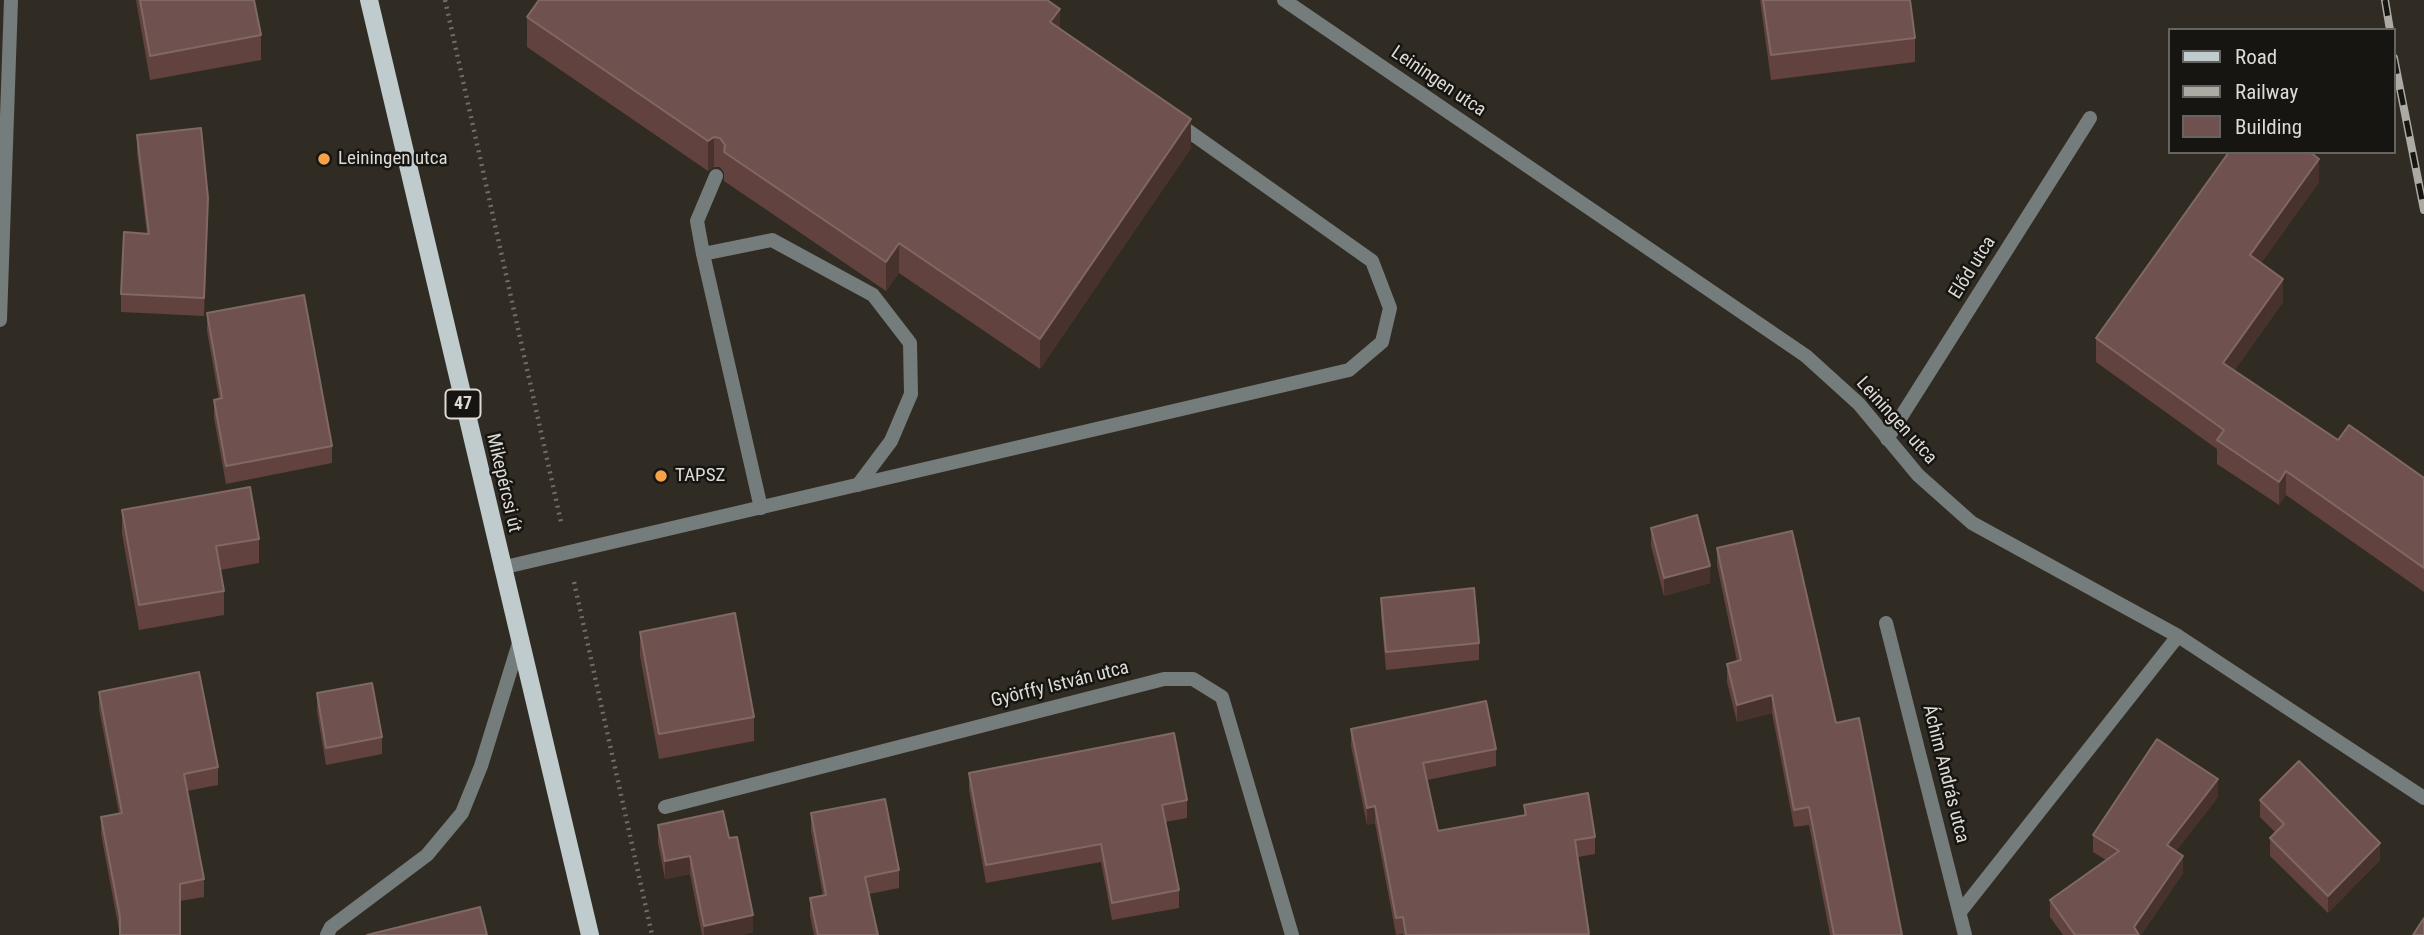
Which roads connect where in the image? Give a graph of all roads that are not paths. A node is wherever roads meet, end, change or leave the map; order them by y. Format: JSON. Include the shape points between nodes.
{"nodes":[{"id":1,"x":11,"y":0,"type":"edge"},
{"id":2,"x":369,"y":0,"type":"edge"},
{"id":3,"x":1284,"y":0,"type":"edge"},
{"id":4,"x":1161,"y":112,"type":"edge"},
{"id":5,"x":2090,"y":118,"type":"dead end"},
{"id":6,"x":716,"y":176,"type":"dead end"},
{"id":7,"x":703,"y":254,"type":"junction"},
{"id":8,"x":0,"y":320,"type":"edge"},
{"id":9,"x":1887,"y":439,"type":"junction"},
{"id":10,"x":858,"y":485,"type":"junction"},
{"id":11,"x":761,"y":508,"type":"junction"},
{"id":12,"x":501,"y":568,"type":"junction"},
{"id":13,"x":1886,"y":623,"type":"dead end"},
{"id":14,"x":2178,"y":636,"type":"junction"},
{"id":15,"x":519,"y":643,"type":"junction"},
{"id":16,"x":2424,"y":797,"type":"edge"},
{"id":17,"x":665,"y":807,"type":"dead end"},
{"id":18,"x":1960,"y":912,"type":"junction"},
{"id":19,"x":327,"y":935,"type":"edge"},
{"id":20,"x":590,"y":935,"type":"edge"},
{"id":21,"x":1292,"y":935,"type":"edge"},
{"id":22,"x":1965,"y":935,"type":"edge"}],
"edges":[{"from":1,"to":8,"type":"street"},
{"from":2,"to":12,"type":"main road","name":"Mikepércsi út","number":"47"},
{"from":3,"to":9,"type":"street","name":"Leiningen utca","via":[[1805,356],[1859,404]]},
{"from":4,"to":10,"type":"street","via":[[1372,261],[1390,308],[1382,342],[1349,370]]},
{"from":5,"to":9,"type":"street","name":"Előd utca"},
{"from":6,"to":7,"type":"street","via":[[697,220]]},
{"from":7,"to":10,"type":"street","via":[[772,240],[873,295],[911,343],[911,394],[891,441]]},
{"from":7,"to":11,"type":"street"},
{"from":9,"to":14,"type":"street","name":"Leiningen utca","via":[[1918,475],[1972,523]]},
{"from":10,"to":11,"type":"street"},
{"from":11,"to":12,"type":"street"},
{"from":12,"to":15,"type":"main road","name":"Mikepércsi út","number":"47"},
{"from":13,"to":18,"type":"street","name":"Áchim András utca"},
{"from":14,"to":16,"type":"street","name":"Leiningen utca"},
{"from":14,"to":18,"type":"street"},
{"from":15,"to":19,"type":"street","via":[[462,813],[427,855],[331,927]]},
{"from":15,"to":20,"type":"main road","name":"Mikepércsi út","number":"47"},
{"from":17,"to":21,"type":"street","name":"Györffy István utca","via":[[1164,679],[1193,679],[1222,697]]},
{"from":18,"to":22,"type":"street","name":"Áchim András utca"}]}
